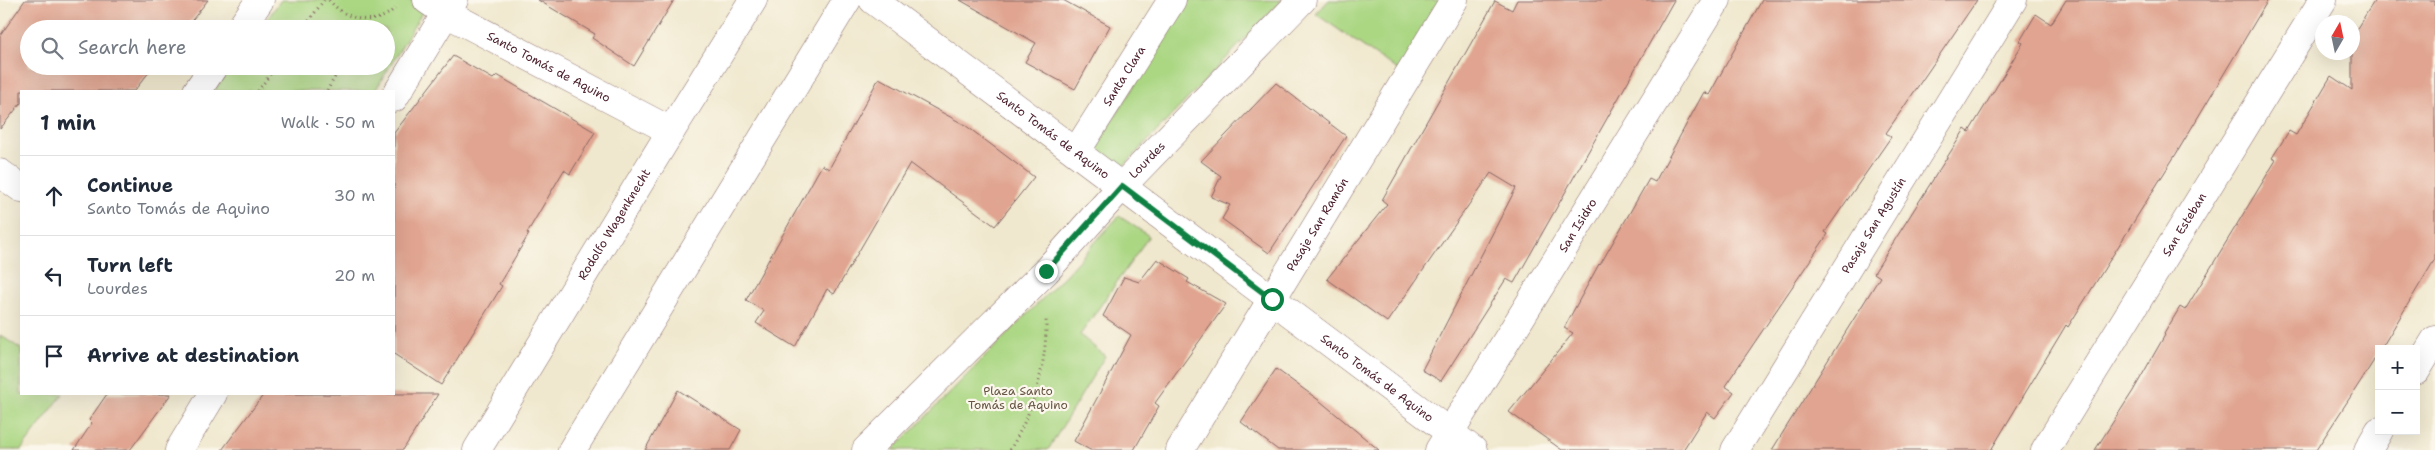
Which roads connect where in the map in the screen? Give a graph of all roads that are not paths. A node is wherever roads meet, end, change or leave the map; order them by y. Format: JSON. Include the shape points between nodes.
{"nodes":[{"id":1,"x":260,"y":0,"type":"edge"},
{"id":2,"x":753,"y":0,"type":"edge"},
{"id":3,"x":847,"y":0,"type":"edge"},
{"id":4,"x":873,"y":0,"type":"edge"},
{"id":5,"x":1172,"y":0,"type":"edge"},
{"id":6,"x":1302,"y":0,"type":"edge"},
{"id":7,"x":1454,"y":0,"type":"edge"},
{"id":8,"x":1717,"y":0,"type":"edge"},
{"id":9,"x":2012,"y":0,"type":"edge"},
{"id":10,"x":2323,"y":0,"type":"edge"},
{"id":11,"x":442,"y":4,"type":"edge"},
{"id":12,"x":246,"y":20,"type":"edge"},
{"id":13,"x":208,"y":75,"type":"edge"},
{"id":14,"x":198,"y":90,"type":"edge"},
{"id":15,"x":395,"y":96,"type":"edge"},
{"id":16,"x":671,"y":131,"type":"junction"},
{"id":17,"x":1076,"y":152,"type":"junction"},
{"id":18,"x":0,"y":173,"type":"edge"},
{"id":19,"x":1122,"y":186,"type":"junction"},
{"id":20,"x":20,"y":187,"type":"edge"},
{"id":21,"x":1272,"y":299,"type":"junction"},
{"id":22,"x":2435,"y":340,"type":"edge"},
{"id":23,"x":2420,"y":364,"type":"edge"},
{"id":24,"x":212,"y":395,"type":"edge"},
{"id":25,"x":2377,"y":435,"type":"edge"},
{"id":26,"x":1444,"y":441,"type":"edge"},
{"id":27,"x":179,"y":450,"type":"edge"},
{"id":28,"x":477,"y":450,"type":"edge"},
{"id":29,"x":572,"y":450,"type":"edge"},
{"id":30,"x":866,"y":450,"type":"edge"},
{"id":31,"x":1180,"y":450,"type":"edge"},
{"id":32,"x":1473,"y":450,"type":"edge"},
{"id":33,"x":1735,"y":450,"type":"edge"},
{"id":34,"x":2045,"y":450,"type":"edge"},
{"id":35,"x":2368,"y":450,"type":"edge"}],
"edges":[{"from":1,"to":12,"type":"street"},
{"from":2,"to":16,"type":"street","name":"Rodolfo Wagenknecht"},
{"from":3,"to":29,"type":"street"},
{"from":4,"to":17,"type":"street","name":"Santo Tomás de Aquino"},
{"from":5,"to":17,"type":"street","name":"Santa Clara"},
{"from":6,"to":19,"type":"street","name":"Lourdes"},
{"from":7,"to":21,"type":"street","name":"Pasaje San Ramón"},
{"from":8,"to":26,"type":"street","name":"San Isidro"},
{"from":9,"to":33,"type":"street","name":"Pasaje San Agustín"},
{"from":10,"to":34,"type":"street","name":"San Esteban"},
{"from":11,"to":15,"type":"street"},
{"from":11,"to":16,"type":"street","name":"Santo Tomás de Aquino"},
{"from":13,"to":14,"type":"street"},
{"from":16,"to":28,"type":"street","name":"Rodolfo Wagenknecht"},
{"from":17,"to":19,"type":"street","name":"Santo Tomás de Aquino"},
{"from":18,"to":20,"type":"street"},
{"from":19,"to":21,"type":"street","name":"Santo Tomás de Aquino"},
{"from":19,"to":30,"type":"street","name":"Lourdes","via":[[1046,271]]},
{"from":21,"to":26,"type":"street","name":"Santo Tomás de Aquino"},
{"from":21,"to":31,"type":"street","name":"Pasaje San Ramón"},
{"from":22,"to":23,"type":"street"},
{"from":24,"to":27,"type":"street"},
{"from":25,"to":35,"type":"street"},
{"from":26,"to":32,"type":"street","name":"Santo Tomás de Aquino"}]}
